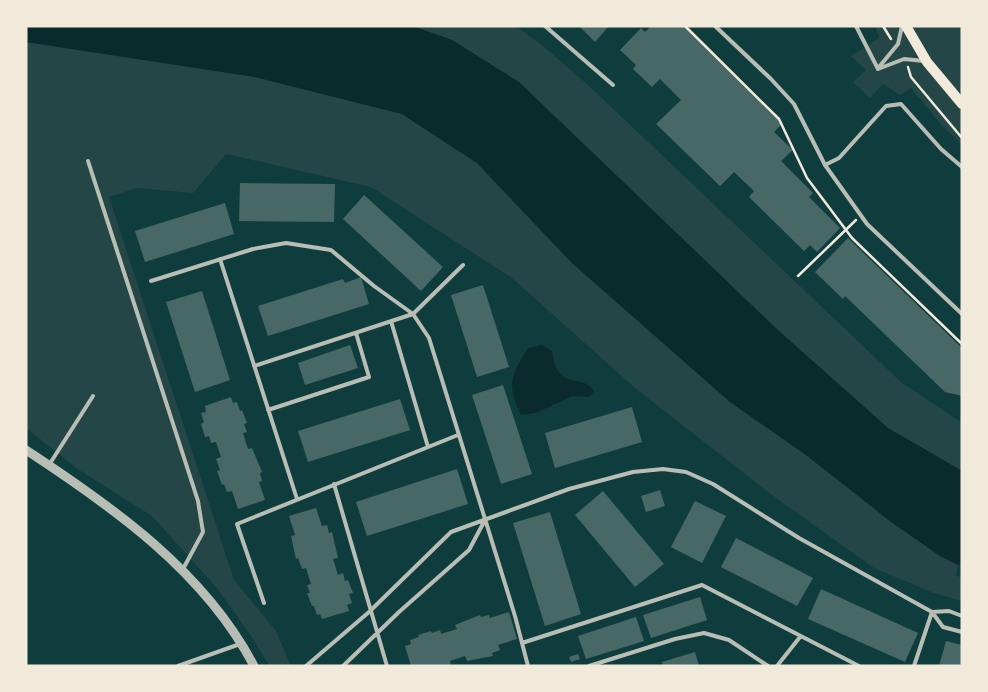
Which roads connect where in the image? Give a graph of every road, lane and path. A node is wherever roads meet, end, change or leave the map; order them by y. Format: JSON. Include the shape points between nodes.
{"nodes":[{"id":1,"x":545,"y":26,"type":"edge"},
{"id":2,"x":685,"y":26,"type":"edge"},
{"id":3,"x":715,"y":26,"type":"edge"},
{"id":4,"x":856,"y":26,"type":"edge"},
{"id":5,"x":883,"y":26,"type":"edge"},
{"id":6,"x":902,"y":26,"type":"edge"},
{"id":7,"x":906,"y":26,"type":"edge"},
{"id":8,"x":898,"y":44,"type":"junction"},
{"id":9,"x":907,"y":60,"type":"junction"},
{"id":10,"x":927,"y":62,"type":"junction"},
{"id":11,"x":878,"y":69,"type":"junction"},
{"id":12,"x":613,"y":85,"type":"dead end"},
{"id":13,"x":962,"y":104,"type":"edge"},
{"id":14,"x":962,"y":138,"type":"edge"},
{"id":15,"x":88,"y":161,"type":"dead end"},
{"id":16,"x":825,"y":165,"type":"junction"},
{"id":17,"x":962,"y":167,"type":"edge"},
{"id":18,"x":861,"y":216,"type":"junction"},
{"id":19,"x":845,"y":229,"type":"junction"},
{"id":20,"x":220,"y":259,"type":"junction"},
{"id":21,"x":463,"y":265,"type":"dead end"},
{"id":22,"x":798,"y":276,"type":"dead end"},
{"id":23,"x":151,"y":281,"type":"dead end"},
{"id":24,"x":414,"y":314,"type":"junction"},
{"id":25,"x":962,"y":314,"type":"edge"},
{"id":26,"x":391,"y":321,"type":"junction"},
{"id":27,"x":356,"y":333,"type":"junction"},
{"id":28,"x":962,"y":344,"type":"edge"},
{"id":29,"x":254,"y":366,"type":"junction"},
{"id":30,"x":93,"y":396,"type":"dead end"},
{"id":31,"x":268,"y":410,"type":"junction"},
{"id":32,"x":458,"y":435,"type":"junction"},
{"id":33,"x":428,"y":447,"type":"junction"},
{"id":34,"x":26,"y":450,"type":"edge"},
{"id":35,"x":49,"y":465,"type":"junction"},
{"id":36,"x":334,"y":484,"type":"junction"},
{"id":37,"x":297,"y":499,"type":"junction"},
{"id":38,"x":485,"y":520,"type":"junction"},
{"id":39,"x":183,"y":569,"type":"junction"},
{"id":40,"x":264,"y":604,"type":"dead end"},
{"id":41,"x":371,"y":610,"type":"junction"},
{"id":42,"x":932,"y":612,"type":"junction"},
{"id":43,"x":962,"y":616,"type":"edge"},
{"id":44,"x":378,"y":632,"type":"junction"},
{"id":45,"x":962,"y":632,"type":"edge"},
{"id":46,"x":800,"y":637,"type":"junction"},
{"id":47,"x":522,"y":643,"type":"junction"},
{"id":48,"x":242,"y":644,"type":"junction"},
{"id":49,"x":178,"y":666,"type":"edge"},
{"id":50,"x":254,"y":666,"type":"edge"},
{"id":51,"x":306,"y":666,"type":"edge"},
{"id":52,"x":343,"y":666,"type":"edge"},
{"id":53,"x":388,"y":666,"type":"edge"},
{"id":54,"x":528,"y":666,"type":"edge"},
{"id":55,"x":589,"y":666,"type":"edge"},
{"id":56,"x":768,"y":666,"type":"edge"},
{"id":57,"x":777,"y":666,"type":"edge"},
{"id":58,"x":859,"y":666,"type":"edge"},
{"id":59,"x":914,"y":666,"type":"edge"}],
"edges":[{"from":1,"to":12,"type":"lane"},
{"from":2,"to":19,"type":"path","via":[[779,119],[807,178]]},
{"from":3,"to":16,"type":"lane","via":[[794,104]]},
{"from":4,"to":11,"type":"lane"},
{"from":5,"to":8,"type":"path"},
{"from":6,"to":8,"type":"lane"},
{"from":7,"to":10,"type":"main road"},
{"from":8,"to":11,"type":"lane"},
{"from":9,"to":10,"type":"lane"},
{"from":9,"to":11,"type":"lane"},
{"from":9,"to":14,"type":"path","via":[[911,76]]},
{"from":10,"to":13,"type":"main road"},
{"from":15,"to":39,"type":"lane","via":[[198,501],[203,532]]},
{"from":16,"to":17,"type":"lane","via":[[839,158],[886,106],[901,104],[941,149]]},
{"from":16,"to":18,"type":"lane"},
{"from":18,"to":19,"type":"path"},
{"from":18,"to":25,"type":"lane"},
{"from":19,"to":22,"type":"path"},
{"from":19,"to":28,"type":"path"},
{"from":20,"to":23,"type":"lane"},
{"from":20,"to":24,"type":"lane","via":[[286,243],[331,250]]},
{"from":20,"to":29,"type":"lane"},
{"from":21,"to":24,"type":"lane"},
{"from":24,"to":26,"type":"lane"},
{"from":24,"to":32,"type":"lane","via":[[429,338]]},
{"from":26,"to":27,"type":"lane"},
{"from":26,"to":33,"type":"lane"},
{"from":27,"to":29,"type":"lane"},
{"from":27,"to":31,"type":"lane","via":[[369,377]]},
{"from":29,"to":31,"type":"lane"},
{"from":30,"to":35,"type":"lane"},
{"from":31,"to":37,"type":"lane"},
{"from":32,"to":33,"type":"lane"},
{"from":32,"to":38,"type":"lane"},
{"from":33,"to":36,"type":"lane"},
{"from":34,"to":35,"type":"street"},
{"from":35,"to":39,"type":"street","via":[[115,513]]},
{"from":36,"to":37,"type":"lane"},
{"from":36,"to":41,"type":"lane"},
{"from":37,"to":40,"type":"lane","via":[[237,524]]},
{"from":38,"to":41,"type":"lane","via":[[451,532]]},
{"from":38,"to":42,"type":"lane","via":[[569,489],[633,472],[662,469],[686,472],[713,484],[799,538]]},
{"from":38,"to":44,"type":"lane","via":[[470,550]]},
{"from":38,"to":47,"type":"lane"},
{"from":39,"to":48,"type":"street"},
{"from":41,"to":44,"type":"lane"},
{"from":41,"to":51,"type":"lane"},
{"from":42,"to":43,"type":"lane","via":[[949,611]]},
{"from":42,"to":45,"type":"lane","via":[[943,626]]},
{"from":42,"to":59,"type":"lane"},
{"from":44,"to":52,"type":"lane"},
{"from":44,"to":53,"type":"lane"},
{"from":46,"to":47,"type":"lane","via":[[702,585]]},
{"from":46,"to":57,"type":"lane"},
{"from":46,"to":58,"type":"lane"},
{"from":47,"to":54,"type":"lane"},
{"from":48,"to":49,"type":"lane"},
{"from":48,"to":50,"type":"street"},
{"from":55,"to":56,"type":"lane","via":[[675,638],[704,633],[729,640]]}]}
